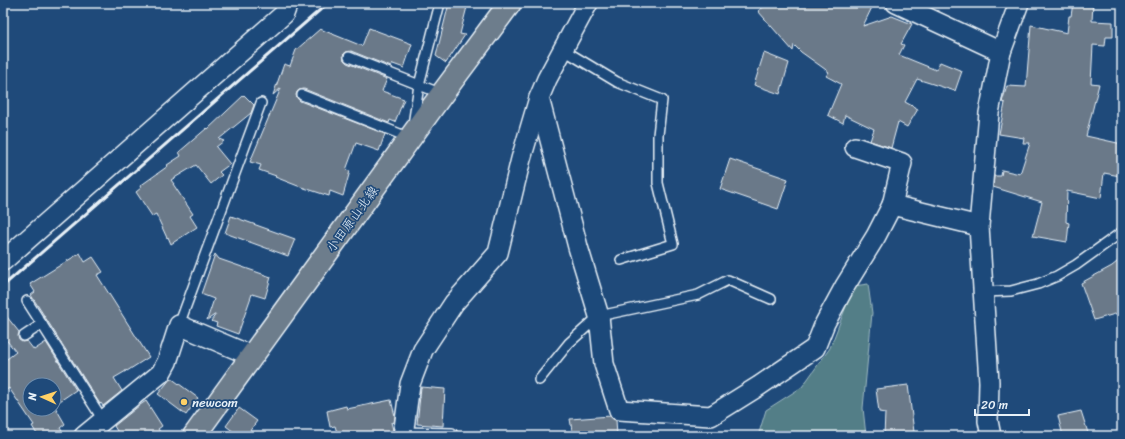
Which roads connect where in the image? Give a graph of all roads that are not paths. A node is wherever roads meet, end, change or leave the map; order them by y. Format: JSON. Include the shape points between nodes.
{"nodes":[{"id":1,"x":288,"y":3,"type":"edge"},
{"id":2,"x":440,"y":3,"type":"edge"},
{"id":3,"x":510,"y":3,"type":"edge"},
{"id":4,"x":588,"y":3,"type":"edge"},
{"id":5,"x":896,"y":3,"type":"edge"},
{"id":6,"x":1019,"y":3,"type":"edge"},
{"id":7,"x":562,"y":49,"type":"junction"},
{"id":8,"x":1001,"y":52,"type":"junction"},
{"id":9,"x":349,"y":57,"type":"dead end"},
{"id":10,"x":420,"y":85,"type":"junction"},
{"id":11,"x":442,"y":94,"type":"junction"},
{"id":12,"x":302,"y":95,"type":"dead end"},
{"id":13,"x":539,"y":98,"type":"junction"},
{"id":14,"x":261,"y":104,"type":"dead end"},
{"id":15,"x":411,"y":138,"type":"junction"},
{"id":16,"x":855,"y":147,"type":"dead end"},
{"id":17,"x":892,"y":205,"type":"junction"},
{"id":18,"x":979,"y":226,"type":"junction"},
{"id":19,"x":1122,"y":232,"type":"edge"},
{"id":20,"x":622,"y":260,"type":"dead end"},
{"id":21,"x":3,"y":261,"type":"edge"},
{"id":22,"x":983,"y":292,"type":"junction"},
{"id":23,"x":771,"y":299,"type":"dead end"},
{"id":24,"x":27,"y":301,"type":"dead end"},
{"id":25,"x":599,"y":316,"type":"junction"},
{"id":26,"x":42,"y":324,"type":"junction"},
{"id":27,"x":179,"y":324,"type":"junction"},
{"id":28,"x":24,"y":336,"type":"dead end"},
{"id":29,"x":252,"y":356,"type":"junction"},
{"id":30,"x":539,"y":380,"type":"dead end"},
{"id":31,"x":103,"y":420,"type":"junction"},
{"id":32,"x":452,"y":433,"type":"dead end"},
{"id":33,"x":403,"y":434,"type":"edge"},
{"id":34,"x":84,"y":436,"type":"edge"},
{"id":35,"x":194,"y":436,"type":"edge"},
{"id":36,"x":991,"y":436,"type":"edge"}],
"edges":[{"from":1,"to":21,"type":"street","via":[[284,14]]},
{"from":2,"to":10,"type":"lane"},
{"from":3,"to":11,"type":"main road","name":"小田原山北線"},
{"from":4,"to":7,"type":"street"},
{"from":5,"to":8,"type":"street"},
{"from":6,"to":8,"type":"street"},
{"from":7,"to":13,"type":"street"},
{"from":7,"to":20,"type":"lane","via":[[617,82],[662,100],[658,134],[658,183],[673,244]]},
{"from":8,"to":18,"type":"street","via":[[989,113]]},
{"from":9,"to":10,"type":"lane"},
{"from":10,"to":11,"type":"lane"},
{"from":10,"to":15,"type":"lane"},
{"from":11,"to":15,"type":"main road","name":"小田原山北線"},
{"from":12,"to":15,"type":"lane"},
{"from":13,"to":25,"type":"street"},
{"from":13,"to":33,"type":"street","via":[[498,253],[454,303],[423,350],[410,384]]},
{"from":14,"to":27,"type":"lane"},
{"from":15,"to":29,"type":"main road","name":"小田原山北線"},
{"from":16,"to":17,"type":"street","via":[[902,163]]},
{"from":17,"to":18,"type":"street"},
{"from":17,"to":25,"type":"street","via":[[825,323],[815,348],[711,416],[619,410],[604,364]]},
{"from":18,"to":22,"type":"street"},
{"from":19,"to":22,"type":"lane","via":[[1057,276],[1011,291]]},
{"from":22,"to":36,"type":"street","via":[[989,382],[988,421]]},
{"from":23,"to":25,"type":"lane","via":[[728,280],[698,295]]},
{"from":24,"to":26,"type":"lane"},
{"from":25,"to":30,"type":"lane","via":[[569,342]]},
{"from":26,"to":28,"type":"lane"},
{"from":26,"to":31,"type":"lane"},
{"from":27,"to":29,"type":"street"},
{"from":27,"to":31,"type":"street","via":[[161,373]]},
{"from":29,"to":35,"type":"main road","name":"小田原山北線"},
{"from":31,"to":34,"type":"street"},
{"from":32,"to":33,"type":"lane"}]}
